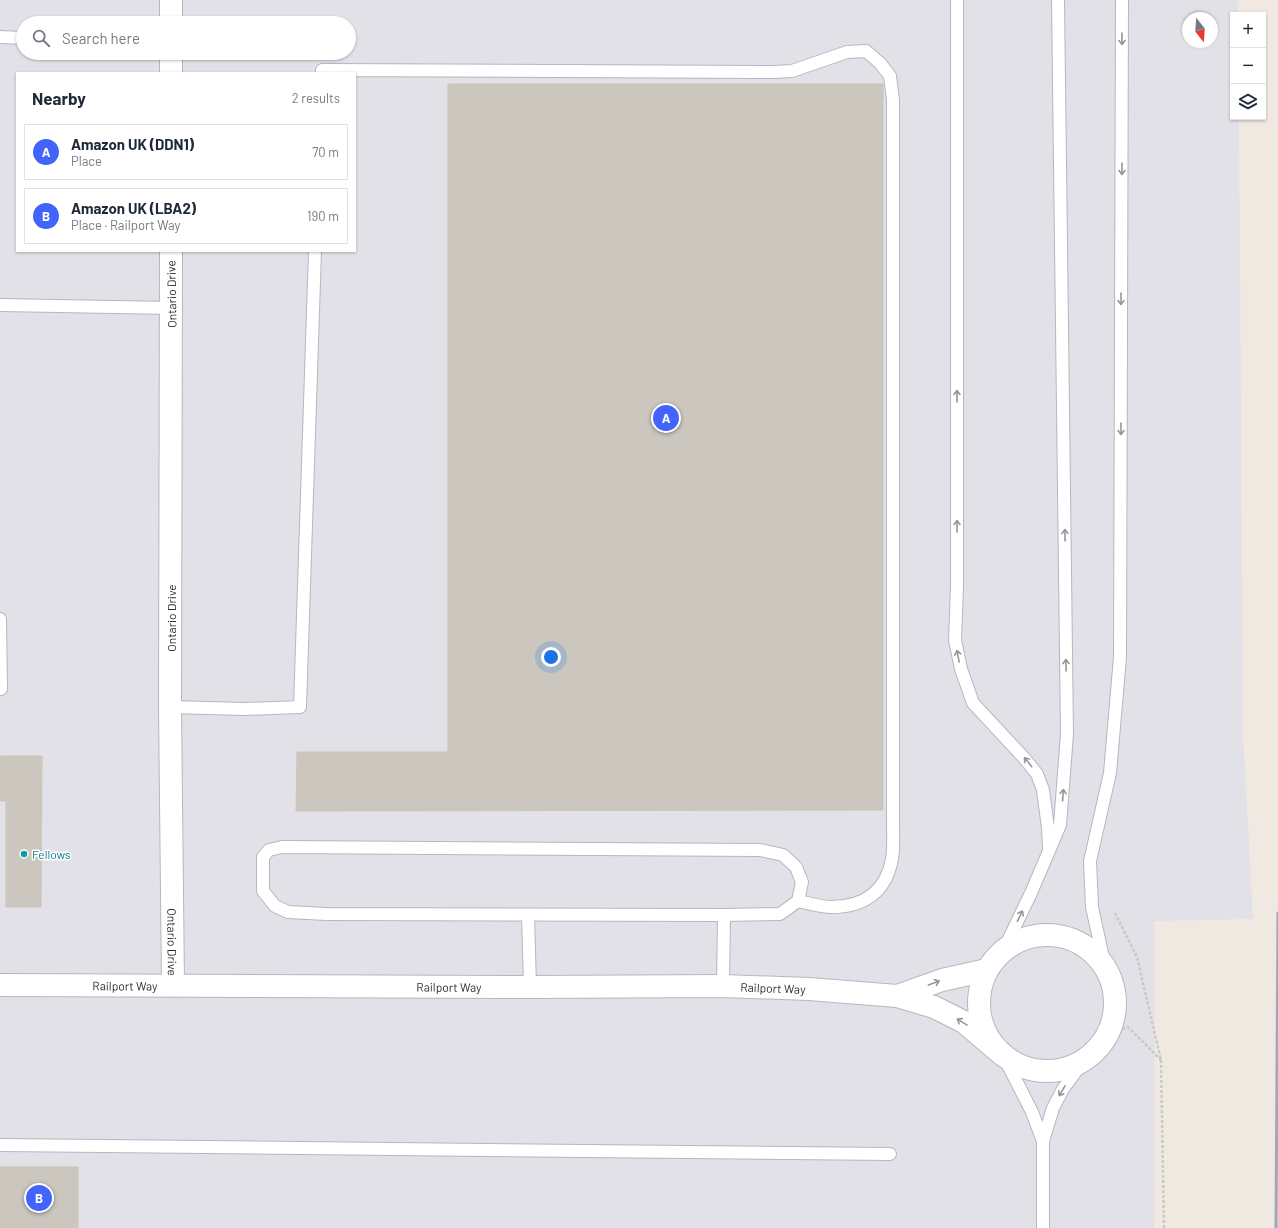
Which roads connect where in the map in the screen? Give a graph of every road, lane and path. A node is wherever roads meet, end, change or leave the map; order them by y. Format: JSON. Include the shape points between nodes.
{"nodes":[{"id":1,"x":171,"y":0,"type":"edge"},
{"id":2,"x":957,"y":0,"type":"edge"},
{"id":3,"x":1058,"y":0,"type":"edge"},
{"id":4,"x":1122,"y":0,"type":"edge"},
{"id":5,"x":171,"y":16,"type":"edge"},
{"id":6,"x":0,"y":37,"type":"edge"},
{"id":7,"x":16,"y":38,"type":"edge"},
{"id":8,"x":171,"y":60,"type":"edge"},
{"id":9,"x":171,"y":72,"type":"edge"},
{"id":10,"x":322,"y":72,"type":"edge"},
{"id":11,"x":171,"y":252,"type":"edge"},
{"id":12,"x":315,"y":252,"type":"edge"},
{"id":13,"x":0,"y":305,"type":"edge"},
{"id":14,"x":172,"y":308,"type":"junction"},
{"id":15,"x":0,"y":619,"type":"edge"},
{"id":16,"x":1,"y":689,"type":"edge"},
{"id":17,"x":170,"y":707,"type":"junction"},
{"id":18,"x":1049,"y":852,"type":"junction"},
{"id":19,"x":798,"y":901,"type":"junction"},
{"id":20,"x":1113,"y":909,"type":"dead end"},
{"id":21,"x":528,"y":915,"type":"junction"},
{"id":22,"x":724,"y":915,"type":"junction"},
{"id":23,"x":1003,"y":951,"type":"junction"},
{"id":24,"x":1105,"y":967,"type":"junction"},
{"id":25,"x":987,"y":970,"type":"junction"},
{"id":26,"x":0,"y":985,"type":"edge"},
{"id":27,"x":173,"y":985,"type":"junction"},
{"id":28,"x":723,"y":986,"type":"junction"},
{"id":29,"x":530,"y":987,"type":"junction"},
{"id":30,"x":897,"y":996,"type":"junction"},
{"id":31,"x":1108,"y":1033,"type":"junction"},
{"id":32,"x":1003,"y":1055,"type":"junction"},
{"id":33,"x":1085,"y":1060,"type":"junction"},
{"id":34,"x":1161,"y":1060,"type":"junction"},
{"id":35,"x":1043,"y":1141,"type":"junction"},
{"id":36,"x":0,"y":1145,"type":"edge"},
{"id":37,"x":890,"y":1154,"type":"dead end"},
{"id":38,"x":1043,"y":1228,"type":"edge"},
{"id":39,"x":1164,"y":1228,"type":"edge"}],
"edges":[{"from":1,"to":5,"type":"street"},
{"from":18,"to":2,"type":"lane","one_way":true,"via":[[1043,790],[1037,774],[973,703],[961,669],[955,640]]},
{"from":18,"to":3,"type":"lane","one_way":true,"via":[[1060,825],[1067,734]]},
{"from":4,"to":24,"type":"lane","one_way":true,"via":[[1120,657],[1110,772],[1090,862],[1092,907]]},
{"from":6,"to":7,"type":"lane"},
{"from":8,"to":9,"type":"street"},
{"from":10,"to":19,"type":"lane","via":[[774,72],[792,71],[847,52],[866,51],[890,76],[893,100],[892,858],[885,882],[874,895],[852,905],[830,907]]},
{"from":11,"to":14,"type":"street","name":"Ontario Drive"},
{"from":12,"to":17,"type":"lane","via":[[300,706],[244,709]]},
{"from":13,"to":14,"type":"lane"},
{"from":14,"to":17,"type":"street","name":"Ontario Drive"},
{"from":15,"to":16,"type":"lane"},
{"from":17,"to":27,"type":"street","name":"Ontario Drive"},
{"from":23,"to":18,"type":"lane","one_way":true},
{"from":19,"to":21,"type":"lane","via":[[802,882],[796,867],[783,854],[760,850],[282,847],[269,850],[263,857],[263,891],[275,906],[288,912]]},
{"from":19,"to":22,"type":"lane","via":[[780,914]]},
{"from":20,"to":34,"type":"path","via":[[1137,957]]},
{"from":21,"to":22,"type":"lane"},
{"from":21,"to":29,"type":"lane"},
{"from":22,"to":28,"type":"lane"},
{"from":23,"to":24,"type":"street","via":[[1023,939],[1046,935],[1069,938],[1090,949]]},
{"from":23,"to":25,"type":"street"},
{"from":24,"to":31,"type":"street","via":[[1114,988],[1115,1011]]},
{"from":30,"to":25,"type":"street","one_way":true,"via":[[942,980]]},
{"from":25,"to":32,"type":"street","via":[[980,992],[980,1015],[988,1037]]},
{"from":26,"to":27,"type":"street","name":"Railport Way"},
{"from":27,"to":29,"type":"street","name":"Railport Way"},
{"from":28,"to":29,"type":"street","name":"Railport Way"},
{"from":28,"to":30,"type":"street","name":"Railport Way"},
{"from":32,"to":30,"type":"street","one_way":true,"via":[[964,1022],[934,1007]]},
{"from":31,"to":33,"type":"street","via":[[1098,1048]]},
{"from":31,"to":34,"type":"path","via":[[1128,1027]]},
{"from":32,"to":33,"type":"street","via":[[1028,1068],[1051,1071],[1069,1068]]},
{"from":32,"to":35,"type":"lane","via":[[1032,1112]]},
{"from":33,"to":35,"type":"lane","one_way":true,"via":[[1063,1089],[1053,1108]]},
{"from":34,"to":39,"type":"path"},
{"from":35,"to":38,"type":"lane"},
{"from":36,"to":37,"type":"lane"}]}
